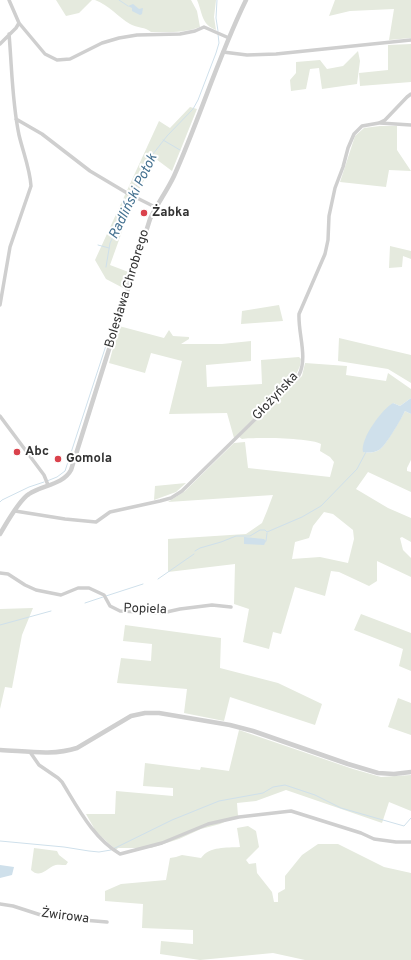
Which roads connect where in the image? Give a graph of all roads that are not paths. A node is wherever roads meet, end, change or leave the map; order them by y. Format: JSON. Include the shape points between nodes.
{"nodes":[{"id":1,"x":9,"y":0,"type":"edge"},
{"id":2,"x":246,"y":0,"type":"edge"},
{"id":3,"x":19,"y":23,"type":"junction"},
{"id":4,"x":9,"y":34,"type":"junction"},
{"id":5,"x":229,"y":38,"type":"junction"},
{"id":6,"x":411,"y":40,"type":"edge"},
{"id":7,"x":0,"y":44,"type":"edge"},
{"id":8,"x":223,"y":52,"type":"junction"},
{"id":9,"x":411,"y":94,"type":"edge"},
{"id":10,"x":16,"y":119,"type":"junction"},
{"id":11,"x":379,"y":123,"type":"junction"},
{"id":12,"x":411,"y":124,"type":"edge"},
{"id":13,"x":155,"y":207,"type":"junction"},
{"id":14,"x":0,"y":305,"type":"edge"},
{"id":15,"x":0,"y":416,"type":"edge"},
{"id":16,"x":47,"y":482,"type":"junction"},
{"id":17,"x":15,"y":511,"type":"junction"},
{"id":18,"x":0,"y":534,"type":"edge"},
{"id":19,"x":0,"y":573,"type":"edge"},
{"id":20,"x":231,"y":607,"type":"dead end"},
{"id":21,"x":0,"y":750,"type":"edge"},
{"id":22,"x":30,"y":752,"type":"junction"},
{"id":23,"x":411,"y":772,"type":"edge"},
{"id":24,"x":411,"y":842,"type":"edge"},
{"id":25,"x":0,"y":904,"type":"edge"},
{"id":26,"x":107,"y":922,"type":"dead end"}],
"edges":[{"from":1,"to":3,"type":"street"},
{"from":2,"to":5,"type":"street","name":"Bolesława Chrobrego"},
{"from":3,"to":4,"type":"street"},
{"from":3,"to":5,"type":"street","via":[[45,54],[57,60],[70,59],[102,43],[137,35],[180,34],[204,27]]},
{"from":4,"to":7,"type":"street"},
{"from":4,"to":10,"type":"street"},
{"from":5,"to":8,"type":"street","name":"Bolesława Chrobrego"},
{"from":6,"to":8,"type":"street","via":[[276,54],[247,55]]},
{"from":8,"to":13,"type":"street","name":"Bolesława Chrobrego","via":[[174,176]]},
{"from":9,"to":11,"type":"street","name":"Głożyńska"},
{"from":10,"to":13,"type":"street","via":[[42,134],[90,171]]},
{"from":10,"to":14,"type":"street","via":[[31,186],[10,247]]},
{"from":11,"to":12,"type":"street"},
{"from":11,"to":17,"type":"street","name":"Głożyńska","via":[[362,126],[354,134],[335,188],[325,254],[299,314],[303,363],[299,376],[182,491],[171,498],[110,512],[96,522]]},
{"from":13,"to":16,"type":"street","name":"Bolesława Chrobrego","via":[[75,461],[68,476]]},
{"from":15,"to":16,"type":"street"},
{"from":16,"to":17,"type":"street","name":"Bolesława Chrobrego","via":[[27,495]]},
{"from":17,"to":18,"type":"street","name":"Bolesława Chrobrego"},
{"from":19,"to":20,"type":"street","name":"Popiela","via":[[8,574],[36,590],[61,595],[78,588],[89,588],[104,596],[110,606],[120,610],[162,614],[212,605]]},
{"from":21,"to":22,"type":"street"},
{"from":22,"to":23,"type":"street","via":[[69,751],[131,716],[159,713],[253,731],[378,773]]},
{"from":22,"to":24,"type":"street","via":[[39,765],[62,782],[97,835],[120,854],[162,843],[208,824],[239,817],[291,811],[374,838]]},
{"from":25,"to":26,"type":"street","name":"Żwirowa","via":[[47,917]]}]}
